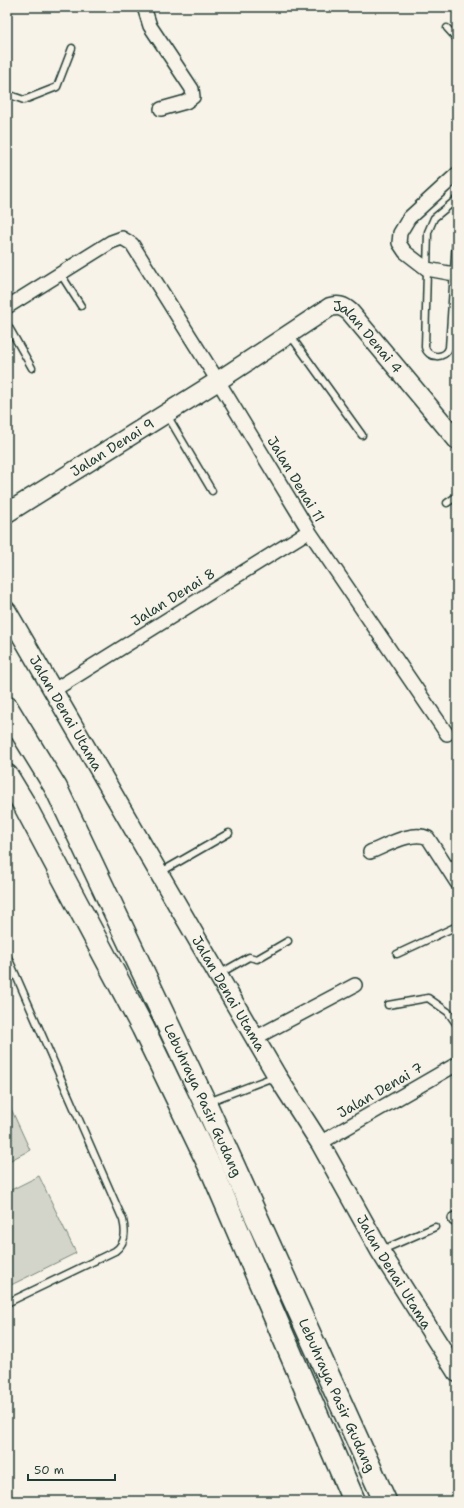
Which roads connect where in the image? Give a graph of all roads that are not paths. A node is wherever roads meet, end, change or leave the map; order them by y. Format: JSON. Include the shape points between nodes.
{"nodes":[{"id":1,"x":144,"y":7,"type":"edge"},
{"id":2,"x":447,"y":28,"type":"dead end"},
{"id":3,"x":457,"y":39,"type":"edge"},
{"id":4,"x":72,"y":48,"type":"dead end"},
{"id":5,"x":7,"y":94,"type":"edge"},
{"id":6,"x":161,"y":109,"type":"dead end"},
{"id":7,"x":457,"y":174,"type":"edge"},
{"id":8,"x":457,"y":199,"type":"edge"},
{"id":9,"x":457,"y":224,"type":"edge"},
{"id":10,"x":427,"y":269,"type":"junction"},
{"id":11,"x":60,"y":273,"type":"junction"},
{"id":12,"x":454,"y":274,"type":"junction"},
{"id":13,"x":81,"y":306,"type":"dead end"},
{"id":14,"x":7,"y":307,"type":"edge"},
{"id":15,"x":7,"y":324,"type":"edge"},
{"id":16,"x":290,"y":333,"type":"junction"},
{"id":17,"x":32,"y":368,"type":"dead end"},
{"id":18,"x":218,"y":381,"type":"junction"},
{"id":19,"x":166,"y":414,"type":"junction"},
{"id":20,"x":362,"y":435,"type":"dead end"},
{"id":21,"x":457,"y":440,"type":"edge"},
{"id":22,"x":212,"y":491,"type":"dead end"},
{"id":23,"x":457,"y":496,"type":"edge"},
{"id":24,"x":447,"y":503,"type":"dead end"},
{"id":25,"x":7,"y":513,"type":"edge"},
{"id":26,"x":309,"y":531,"type":"junction"},
{"id":27,"x":7,"y":610,"type":"edge"},
{"id":28,"x":54,"y":690,"type":"junction"},
{"id":29,"x":7,"y":708,"type":"edge"},
{"id":30,"x":447,"y":734,"type":"dead end"},
{"id":31,"x":7,"y":776,"type":"edge"},
{"id":32,"x":7,"y":779,"type":"edge"},
{"id":33,"x":24,"y":804,"type":"junction"},
{"id":34,"x":229,"y":834,"type":"dead end"},
{"id":35,"x":370,"y":852,"type":"dead end"},
{"id":36,"x":452,"y":864,"type":"edge"},
{"id":37,"x":159,"y":873,"type":"junction"},
{"id":38,"x":457,"y":884,"type":"edge"},
{"id":39,"x":457,"y":926,"type":"edge"},
{"id":40,"x":288,"y":941,"type":"dead end"},
{"id":41,"x":397,"y":954,"type":"dead end"},
{"id":42,"x":7,"y":955,"type":"edge"},
{"id":43,"x":218,"y":975,"type":"junction"},
{"id":44,"x":355,"y":985,"type":"dead end"},
{"id":45,"x":388,"y":1005,"type":"dead end"},
{"id":46,"x":457,"y":1025,"type":"edge"},
{"id":47,"x":255,"y":1038,"type":"junction"},
{"id":48,"x":457,"y":1064,"type":"edge"},
{"id":49,"x":277,"y":1076,"type":"junction"},
{"id":50,"x":206,"y":1103,"type":"junction"},
{"id":51,"x":320,"y":1143,"type":"junction"},
{"id":52,"x":435,"y":1228,"type":"dead end"},
{"id":53,"x":380,"y":1251,"type":"junction"},
{"id":54,"x":7,"y":1303,"type":"edge"},
{"id":55,"x":457,"y":1373,"type":"edge"},
{"id":56,"x":354,"y":1501,"type":"edge"},
{"id":57,"x":385,"y":1501,"type":"edge"}],
"edges":[{"from":1,"to":6,"type":"street","via":[[150,26],[192,89],[193,97],[186,102]]},
{"from":2,"to":3,"type":"lane"},
{"from":4,"to":5,"type":"lane","via":[[57,87],[24,100]]},
{"from":7,"to":10,"type":"street","via":[[409,218],[400,233],[400,243],[405,252]]},
{"from":8,"to":10,"type":"lane","via":[[434,218],[428,232]]},
{"from":9,"to":12,"type":"lane"},
{"from":10,"to":12,"type":"street"},
{"from":10,"to":12,"type":"lane","via":[[425,347],[433,356],[448,352]]},
{"from":11,"to":13,"type":"lane"},
{"from":11,"to":14,"type":"street"},
{"from":11,"to":18,"type":"street","name":"Jalan Denai 11","via":[[111,242],[122,238],[132,244]]},
{"from":15,"to":17,"type":"lane"},
{"from":16,"to":18,"type":"street","name":"Jalan Denai 4"},
{"from":16,"to":20,"type":"lane"},
{"from":16,"to":21,"type":"street","name":"Jalan Denai 4","via":[[330,306],[344,307]]},
{"from":18,"to":19,"type":"street","name":"Jalan Denai 9"},
{"from":18,"to":26,"type":"street","name":"Jalan Denai 11"},
{"from":19,"to":22,"type":"lane"},
{"from":19,"to":25,"type":"street","name":"Jalan Denai 9"},
{"from":23,"to":24,"type":"lane"},
{"from":26,"to":28,"type":"street","name":"Jalan Denai 8"},
{"from":26,"to":30,"type":"street","name":"Jalan Denai 11"},
{"from":27,"to":28,"type":"street","name":"Jalan Denai Utama"},
{"from":28,"to":37,"type":"street","name":"Jalan Denai Utama"},
{"from":29,"to":50,"type":"highway","name":"Lebuhraya Pasir Gudang","via":[[56,788]]},
{"from":31,"to":33,"type":"highway","name":"Lebuhraya Pasir Gudang"},
{"from":32,"to":33,"type":"highway"},
{"from":33,"to":56,"type":"highway","name":"Lebuhraya Pasir Gudang","via":[[143,1028],[213,1173]]},
{"from":34,"to":37,"type":"lane"},
{"from":35,"to":36,"type":"street","via":[[409,836],[422,835],[428,838]]},
{"from":36,"to":38,"type":"street"},
{"from":37,"to":43,"type":"street","name":"Jalan Denai Utama"},
{"from":39,"to":41,"type":"lane"},
{"from":40,"to":43,"type":"lane","via":[[257,958],[249,957]]},
{"from":42,"to":54,"type":"lane","via":[[126,1232],[120,1248],[115,1252]]},
{"from":43,"to":47,"type":"street","name":"Jalan Denai Utama"},
{"from":44,"to":47,"type":"street"},
{"from":45,"to":46,"type":"lane","via":[[428,998],[448,1012]]},
{"from":47,"to":49,"type":"street","name":"Jalan Denai Utama"},
{"from":48,"to":51,"type":"street","name":"Jalan Denai 7"},
{"from":49,"to":50,"type":"lane"},
{"from":49,"to":51,"type":"street","name":"Jalan Denai Utama"},
{"from":50,"to":57,"type":"highway","name":"Lebuhraya Pasir Gudang"},
{"from":51,"to":53,"type":"street","name":"Jalan Denai Utama"},
{"from":52,"to":53,"type":"lane"},
{"from":53,"to":55,"type":"street","name":"Jalan Denai Utama"}]}
